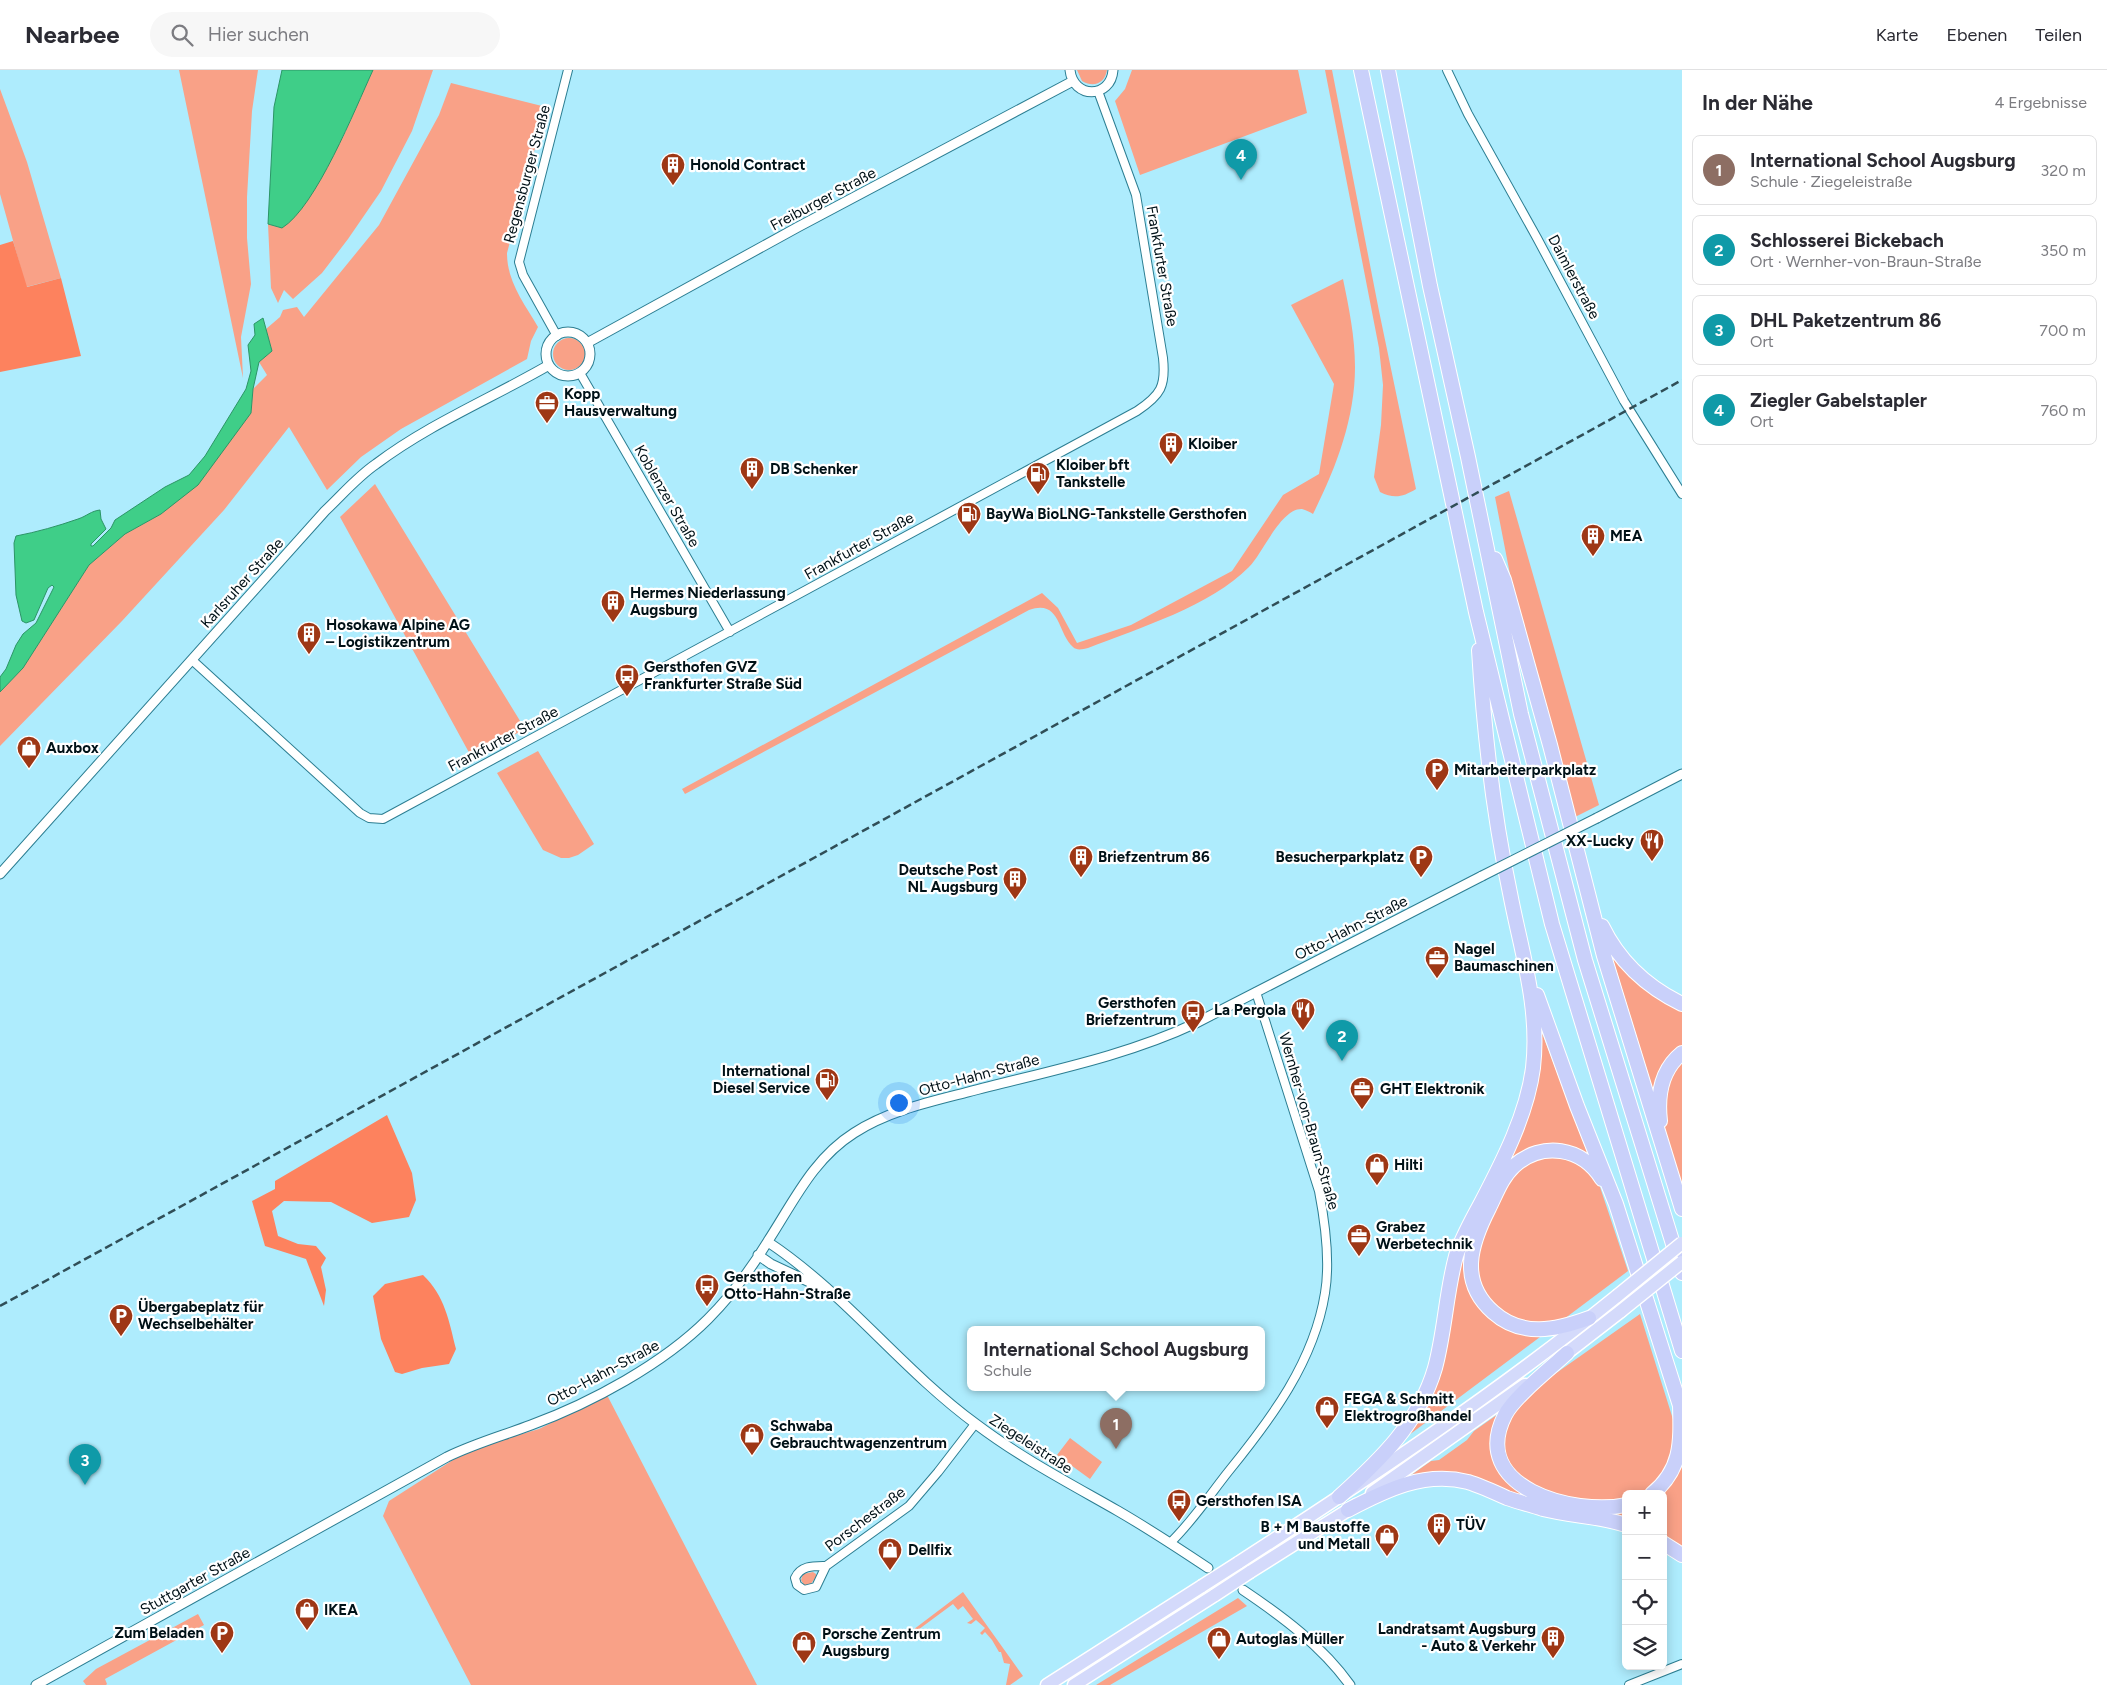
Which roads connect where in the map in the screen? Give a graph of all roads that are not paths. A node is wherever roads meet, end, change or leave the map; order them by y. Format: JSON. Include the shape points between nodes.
{"nodes":[{"id":1,"x":568,"y":70,"type":"edge"},
{"id":2,"x":1070,"y":70,"type":"edge"},
{"id":3,"x":1113,"y":70,"type":"edge"},
{"id":4,"x":1361,"y":70,"type":"edge"},
{"id":5,"x":1388,"y":70,"type":"edge"},
{"id":6,"x":1447,"y":70,"type":"edge"},
{"id":7,"x":1073,"y":81,"type":"junction"},
{"id":8,"x":1098,"y":91,"type":"junction"},
{"id":9,"x":557,"y":336,"type":"junction"},
{"id":10,"x":587,"y":343,"type":"junction"},
{"id":11,"x":549,"y":365,"type":"junction"},
{"id":12,"x":580,"y":373,"type":"junction"},
{"id":13,"x":1682,"y":494,"type":"edge"},
{"id":14,"x":1482,"y":527,"type":"junction"},
{"id":15,"x":1476,"y":612,"type":"junction"},
{"id":16,"x":730,"y":632,"type":"junction"},
{"id":17,"x":192,"y":660,"type":"junction"},
{"id":18,"x":1682,"y":774,"type":"edge"},
{"id":19,"x":0,"y":874,"type":"edge"},
{"id":20,"x":1589,"y":901,"type":"junction"},
{"id":21,"x":1528,"y":971,"type":"junction"},
{"id":22,"x":1256,"y":992,"type":"junction"},
{"id":23,"x":1682,"y":1004,"type":"edge"},
{"id":24,"x":1682,"y":1053,"type":"edge"},
{"id":25,"x":1664,"y":1149,"type":"junction"},
{"id":26,"x":1616,"y":1204,"type":"junction"},
{"id":27,"x":1682,"y":1209,"type":"edge"},
{"id":28,"x":768,"y":1242,"type":"junction"},
{"id":29,"x":1682,"y":1243,"type":"edge"},
{"id":30,"x":758,"y":1255,"type":"junction"},
{"id":31,"x":1682,"y":1262,"type":"edge"},
{"id":32,"x":1682,"y":1273,"type":"edge"},
{"id":33,"x":838,"y":1296,"type":"junction"},
{"id":34,"x":1589,"y":1318,"type":"junction"},
{"id":35,"x":1682,"y":1351,"type":"edge"},
{"id":36,"x":1567,"y":1353,"type":"junction"},
{"id":37,"x":1681,"y":1409,"type":"edge"},
{"id":38,"x":975,"y":1424,"type":"junction"},
{"id":39,"x":1657,"y":1490,"type":"edge"},
{"id":40,"x":1339,"y":1498,"type":"junction"},
{"id":41,"x":367,"y":1500,"type":"joint"},
{"id":42,"x":1622,"y":1505,"type":"edge"},
{"id":43,"x":1348,"y":1510,"type":"junction"},
{"id":44,"x":1622,"y":1524,"type":"edge"},
{"id":45,"x":1170,"y":1543,"type":"junction"},
{"id":46,"x":1667,"y":1546,"type":"edge"},
{"id":47,"x":1682,"y":1555,"type":"edge"},
{"id":48,"x":826,"y":1566,"type":"dead end"},
{"id":49,"x":1208,"y":1568,"type":"dead end"},
{"id":50,"x":1243,"y":1590,"type":"dead end"},
{"id":51,"x":1682,"y":1664,"type":"edge"},
{"id":52,"x":36,"y":1685,"type":"edge"},
{"id":53,"x":1047,"y":1685,"type":"edge"},
{"id":54,"x":1074,"y":1685,"type":"edge"},
{"id":55,"x":1350,"y":1685,"type":"edge"},
{"id":56,"x":1629,"y":1685,"type":"edge"}],
"edges":[{"from":1,"to":9,"type":"street","name":"Regensburger Straße","via":[[519,262],[522,275]]},
{"from":2,"to":7,"type":"street"},
{"from":3,"to":8,"type":"street","via":[[1110,82]]},
{"from":4,"to":15,"type":"highway"},
{"from":5,"to":14,"type":"highway"},
{"from":6,"to":13,"type":"street","name":"Daimlerstraße","via":[[1624,401]]},
{"from":7,"to":8,"type":"street","via":[[1085,91]]},
{"from":7,"to":10,"type":"street","name":"Freiburger Straße"},
{"from":8,"to":16,"type":"street","name":"Frankfurter Straße","via":[[1139,210],[1165,376],[1156,397],[1137,411]]},
{"from":9,"to":10,"type":"street","via":[[570,332]]},
{"from":9,"to":11,"type":"street","via":[[546,353]]},
{"from":10,"to":12,"type":"street","via":[[590,360]]},
{"from":11,"to":12,"type":"street","via":[[562,375]]},
{"from":11,"to":17,"type":"street","name":"Karlsruher Straße","via":[[411,440],[374,464],[326,511]]},
{"from":12,"to":16,"type":"street","name":"Koblenzer Straße"},
{"from":14,"to":20,"type":"highway","via":[[1504,580]]},
{"from":14,"to":32,"type":"highway","via":[[1521,714],[1566,888],[1615,1061]]},
{"from":15,"to":21,"type":"highway","via":[[1482,695],[1501,842]]},
{"from":15,"to":35,"type":"highway","via":[[1552,924]]},
{"from":16,"to":17,"type":"street","name":"Frankfurter Straße","via":[[383,819],[369,818],[360,813]]},
{"from":17,"to":19,"type":"street","name":"Karlsruher Straße"},
{"from":18,"to":22,"type":"street","name":"Otto-Hahn-Straße","bridge":true},
{"from":20,"to":23,"type":"highway","via":[[1610,942],[1628,965],[1649,984]]},
{"from":20,"to":25,"type":"highway"},
{"from":21,"to":26,"type":"highway"},
{"from":21,"to":40,"type":"highway","via":[[1534,1040],[1528,1092],[1506,1149],[1457,1254],[1435,1367],[1417,1411],[1402,1433]]},
{"from":22,"to":28,"type":"street","name":"Otto-Hahn-Straße","via":[[1183,1029],[1132,1048],[929,1102],[863,1127],[831,1150],[811,1171]]},
{"from":22,"to":45,"type":"street","name":"Wernher-von-Braun-Straße","via":[[1319,1191],[1325,1224],[1325,1292],[1317,1326],[1293,1383],[1255,1439]]},
{"from":24,"to":25,"type":"highway","via":[[1668,1070],[1659,1093]]},
{"from":25,"to":27,"type":"highway"},
{"from":26,"to":34,"type":"highway","via":[[1600,1176],[1582,1158],[1567,1151],[1539,1151],[1525,1157],[1503,1180],[1471,1253],[1474,1283],[1480,1296],[1495,1314],[1511,1325],[1524,1329],[1548,1329]]},
{"from":26,"to":37,"type":"highway"},
{"from":28,"to":30,"type":"street","name":"Otto-Hahn-Straße"},
{"from":28,"to":33,"type":"street","name":"Ziegeleistraße"},
{"from":29,"to":34,"type":"highway","bridge":true},
{"from":30,"to":33,"type":"street","name":"Ziegeleistraße"},
{"from":30,"to":41,"type":"street","name":"Otto-Hahn-Straße","via":[[707,1320],[670,1353],[571,1408],[470,1446]]},
{"from":31,"to":36,"type":"highway","bridge":true},
{"from":33,"to":38,"type":"street","name":"Ziegeleistraße","via":[[920,1379]]},
{"from":34,"to":40,"type":"highway","via":[[1502,1384]]},
{"from":36,"to":42,"type":"highway","via":[[1505,1415],[1498,1438],[1499,1455],[1505,1470],[1529,1492],[1570,1503]]},
{"from":36,"to":43,"type":"highway"},
{"from":37,"to":39,"type":"highway","via":[[1680,1450],[1668,1480]]},
{"from":38,"to":45,"type":"street","name":"Ziegeleistraße","via":[[1035,1466]]},
{"from":38,"to":48,"type":"street","name":"Porschestraße","via":[[908,1506]]},
{"from":40,"to":53,"type":"highway","bridge":true},
{"from":41,"to":52,"type":"street","name":"Stuttgarter Straße"},
{"from":43,"to":44,"type":"highway","via":[[1398,1485],[1453,1479],[1542,1508]]},
{"from":43,"to":54,"type":"highway","bridge":true},
{"from":45,"to":49,"type":"street","name":"Ziegeleistraße"},
{"from":46,"to":47,"type":"highway"},
{"from":50,"to":55,"type":"street","via":[[1281,1616],[1314,1645]]},
{"from":51,"to":56,"type":"street"}]}
